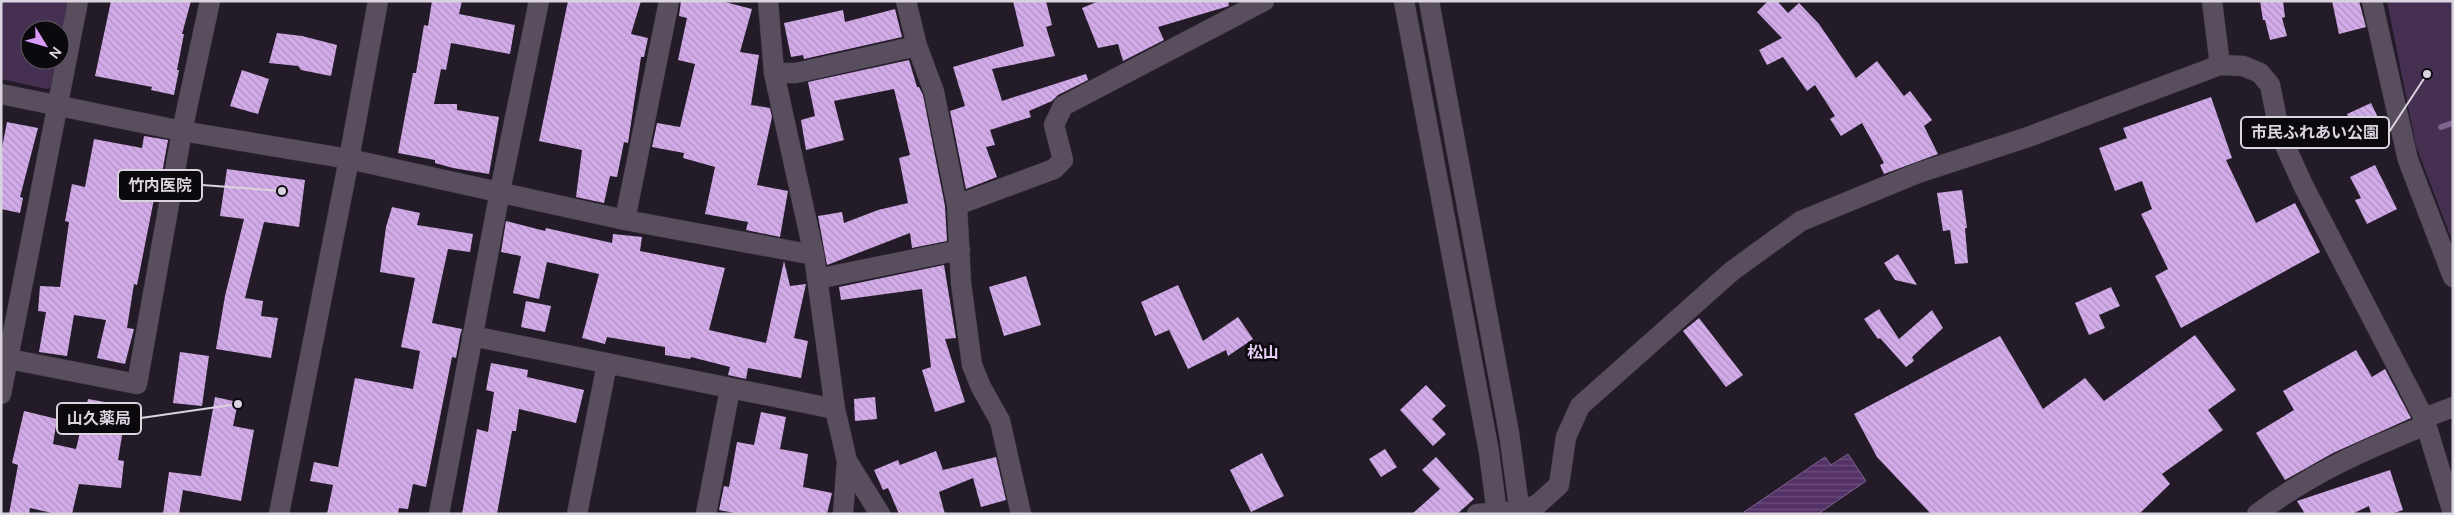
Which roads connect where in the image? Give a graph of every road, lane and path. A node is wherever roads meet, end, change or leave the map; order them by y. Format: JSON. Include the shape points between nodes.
{"nodes":[{"id":1,"x":78,"y":1,"type":"edge"},
{"id":2,"x":210,"y":1,"type":"edge"},
{"id":3,"x":378,"y":1,"type":"edge"},
{"id":4,"x":539,"y":1,"type":"edge"},
{"id":5,"x":669,"y":1,"type":"edge"},
{"id":6,"x":768,"y":1,"type":"edge"},
{"id":7,"x":906,"y":1,"type":"edge"},
{"id":8,"x":1264,"y":1,"type":"edge"},
{"id":9,"x":1404,"y":1,"type":"edge"},
{"id":10,"x":1429,"y":1,"type":"edge"},
{"id":11,"x":2212,"y":1,"type":"edge"},
{"id":12,"x":2372,"y":1,"type":"edge"},
{"id":13,"x":917,"y":46,"type":"junction"},
{"id":14,"x":2220,"y":65,"type":"junction"},
{"id":15,"x":774,"y":73,"type":"junction"},
{"id":16,"x":1,"y":94,"type":"edge"},
{"id":17,"x":57,"y":106,"type":"junction"},
{"id":18,"x":182,"y":131,"type":"junction"},
{"id":19,"x":349,"y":159,"type":"junction"},
{"id":20,"x":500,"y":191,"type":"junction"},
{"id":21,"x":957,"y":205,"type":"junction"},
{"id":22,"x":625,"y":220,"type":"junction"},
{"id":23,"x":960,"y":250,"type":"junction"},
{"id":24,"x":814,"y":255,"type":"junction"},
{"id":25,"x":2453,"y":277,"type":"edge"},
{"id":26,"x":817,"y":279,"type":"junction"},
{"id":27,"x":472,"y":336,"type":"junction"},
{"id":28,"x":8,"y":359,"type":"junction"},
{"id":29,"x":606,"y":364,"type":"junction"},
{"id":30,"x":730,"y":389,"type":"junction"},
{"id":31,"x":1,"y":394,"type":"edge"},
{"id":32,"x":2453,"y":407,"type":"edge"},
{"id":33,"x":835,"y":409,"type":"junction"},
{"id":34,"x":2425,"y":422,"type":"junction"},
{"id":35,"x":847,"y":461,"type":"junction"},
{"id":36,"x":1497,"y":512,"type":"edge"},
{"id":37,"x":1520,"y":512,"type":"edge"},
{"id":38,"x":2453,"y":513,"type":"edge"},
{"id":39,"x":280,"y":514,"type":"edge"},
{"id":40,"x":439,"y":514,"type":"edge"},
{"id":41,"x":577,"y":514,"type":"edge"},
{"id":42,"x":706,"y":514,"type":"edge"},
{"id":43,"x":843,"y":514,"type":"edge"},
{"id":44,"x":880,"y":514,"type":"edge"},
{"id":45,"x":1021,"y":514,"type":"edge"},
{"id":46,"x":1477,"y":514,"type":"edge"},
{"id":47,"x":2257,"y":514,"type":"edge"}],
"edges":[{"from":1,"to":17,"type":"street"},
{"from":2,"to":18,"type":"street"},
{"from":3,"to":19,"type":"street"},
{"from":4,"to":20,"type":"street"},
{"from":5,"to":22,"type":"street"},
{"from":6,"to":15,"type":"street"},
{"from":7,"to":13,"type":"street"},
{"from":8,"to":21,"type":"street","via":[[1063,106],[1054,126],[1063,160],[1054,169]]},
{"from":9,"to":36,"type":"street","via":[[1489,452]]},
{"from":10,"to":37,"type":"street","via":[[1509,433]]},
{"from":11,"to":14,"type":"street"},
{"from":12,"to":25,"type":"street","via":[[2408,160]]},
{"from":13,"to":15,"type":"street","via":[[796,73]]},
{"from":13,"to":21,"type":"street","via":[[934,92]]},
{"from":14,"to":34,"type":"street","via":[[2243,66],[2260,74],[2270,85],[2280,134]]},
{"from":14,"to":37,"type":"street","via":[[2028,137],[1918,173],[1801,221],[1732,271],[1580,406],[1566,437],[1560,485],[1538,504]]},
{"from":15,"to":24,"type":"street"},
{"from":16,"to":17,"type":"street"},
{"from":17,"to":18,"type":"street"},
{"from":17,"to":28,"type":"street"},
{"from":18,"to":19,"type":"street"},
{"from":18,"to":28,"type":"street","via":[[137,384]]},
{"from":19,"to":20,"type":"street"},
{"from":19,"to":39,"type":"street"},
{"from":20,"to":22,"type":"street"},
{"from":20,"to":27,"type":"street"},
{"from":21,"to":23,"type":"street"},
{"from":22,"to":24,"type":"street"},
{"from":23,"to":26,"type":"street"},
{"from":23,"to":45,"type":"street","via":[[972,365],[1000,420]]},
{"from":24,"to":26,"type":"street"},
{"from":26,"to":33,"type":"street"},
{"from":27,"to":29,"type":"street"},
{"from":27,"to":40,"type":"street"},
{"from":28,"to":31,"type":"street"},
{"from":29,"to":30,"type":"street"},
{"from":29,"to":41,"type":"street"},
{"from":30,"to":33,"type":"street"},
{"from":30,"to":42,"type":"street"},
{"from":32,"to":34,"type":"street"},
{"from":33,"to":35,"type":"street"},
{"from":34,"to":38,"type":"street"},
{"from":34,"to":47,"type":"street","via":[[2289,490]]},
{"from":35,"to":43,"type":"street"},
{"from":35,"to":44,"type":"street"},
{"from":36,"to":37,"type":"street"},
{"from":36,"to":46,"type":"street"}]}
